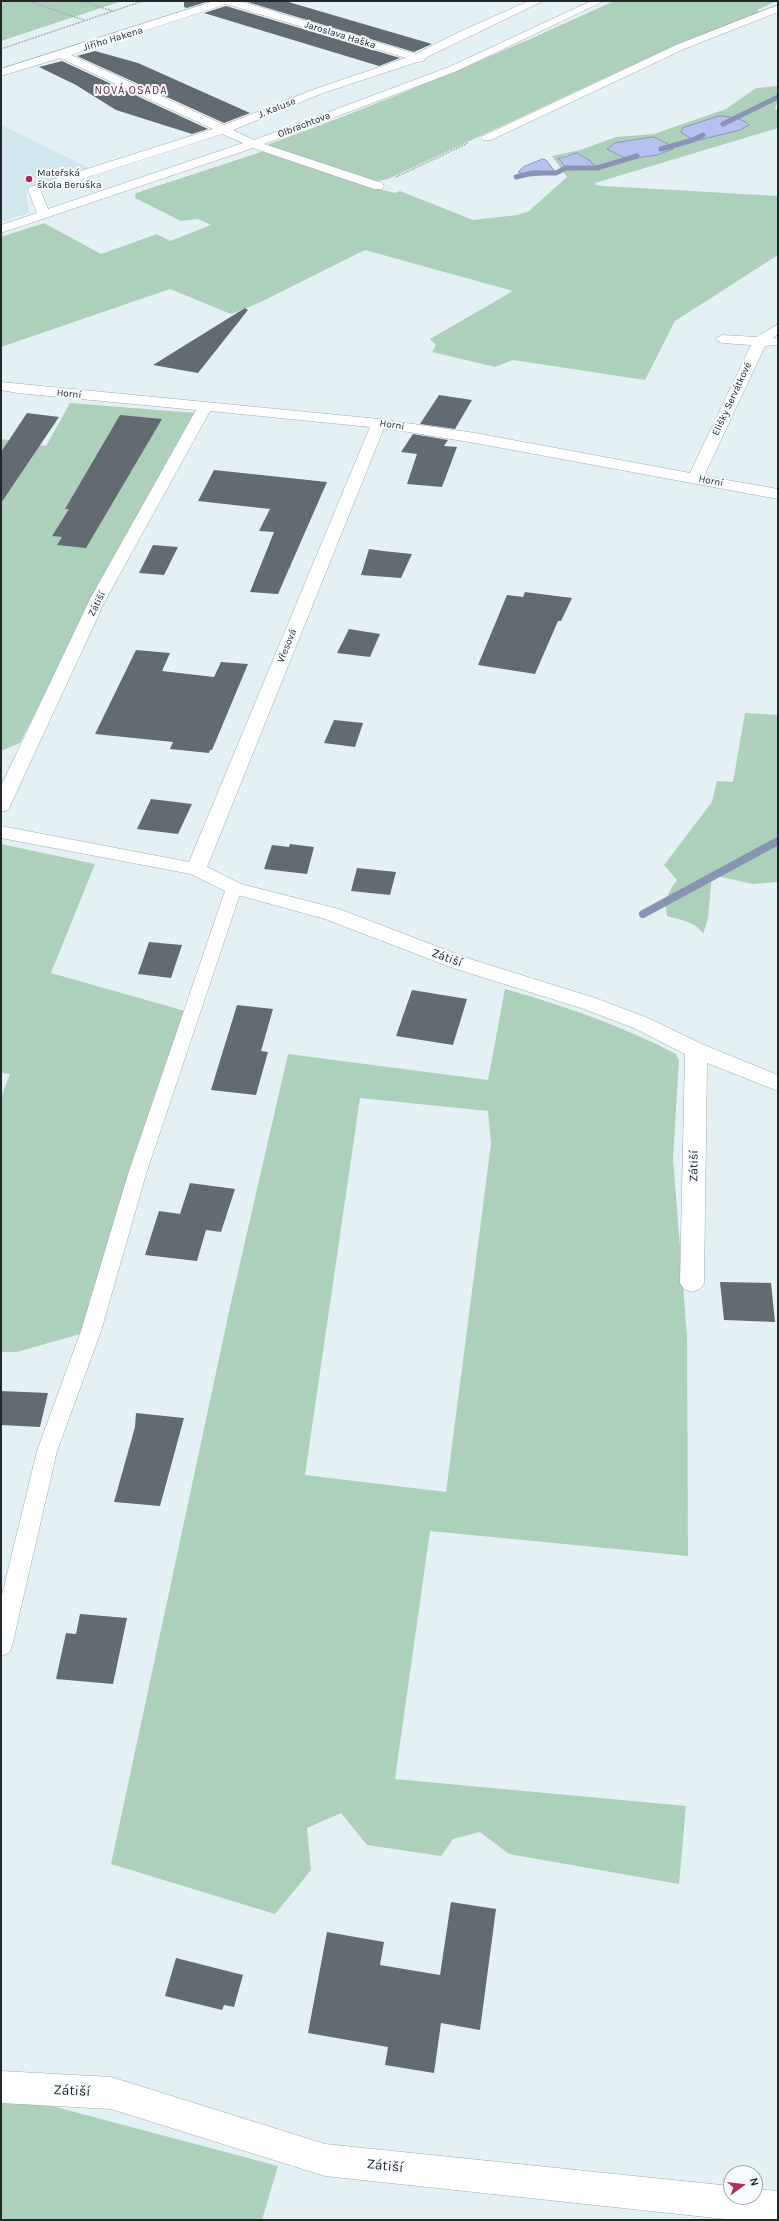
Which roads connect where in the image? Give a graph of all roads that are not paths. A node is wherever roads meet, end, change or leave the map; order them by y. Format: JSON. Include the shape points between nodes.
{"nodes":[{"id":1,"x":224,"y":1,"type":"edge"},
{"id":2,"x":228,"y":1,"type":"edge"},
{"id":3,"x":538,"y":1,"type":"edge"},
{"id":4,"x":575,"y":1,"type":"edge"},
{"id":5,"x":595,"y":3,"type":"edge"},
{"id":6,"x":778,"y":8,"type":"edge"},
{"id":7,"x":62,"y":54,"type":"junction"},
{"id":8,"x":417,"y":58,"type":"junction"},
{"id":9,"x":453,"y":69,"type":"junction"},
{"id":10,"x":1,"y":73,"type":"edge"},
{"id":11,"x":225,"y":129,"type":"junction"},
{"id":12,"x":487,"y":137,"type":"road end"},
{"id":13,"x":256,"y":143,"type":"junction"},
{"id":14,"x":378,"y":186,"type":"road end"},
{"id":15,"x":44,"y":214,"type":"junction"},
{"id":16,"x":1,"y":229,"type":"edge"},
{"id":17,"x":778,"y":328,"type":"edge"},
{"id":18,"x":722,"y":339,"type":"dead end"},
{"id":19,"x":760,"y":341,"type":"junction"},
{"id":20,"x":778,"y":342,"type":"edge"},
{"id":21,"x":1,"y":386,"type":"edge"},
{"id":22,"x":205,"y":407,"type":"junction"},
{"id":23,"x":379,"y":423,"type":"junction"},
{"id":24,"x":695,"y":478,"type":"junction"},
{"id":25,"x":778,"y":494,"type":"edge"},
{"id":26,"x":1,"y":760,"type":"edge"},
{"id":27,"x":20,"y":763,"type":"junction"},
{"id":28,"x":1,"y":806,"type":"edge"},
{"id":29,"x":1,"y":832,"type":"edge"},
{"id":30,"x":196,"y":870,"type":"junction"},
{"id":31,"x":234,"y":888,"type":"junction"},
{"id":32,"x":696,"y":1050,"type":"junction"},
{"id":33,"x":778,"y":1083,"type":"edge"},
{"id":34,"x":692,"y":1283,"type":"dead end"},
{"id":35,"x":1,"y":1646,"type":"edge"},
{"id":36,"x":1,"y":2087,"type":"edge"},
{"id":37,"x":778,"y":2208,"type":"edge"}],
"edges":[{"from":1,"to":7,"type":"street","name":"Jiřího Hakena"},
{"from":2,"to":8,"type":"street","name":"Jaroslava Haška"},
{"from":3,"to":8,"type":"street","name":"J. Kaluse","via":[[463,34]]},
{"from":4,"to":5,"type":"street"},
{"from":5,"to":9,"type":"street","name":"Olbrachtova"},
{"from":6,"to":12,"type":"street","via":[[680,46]]},
{"from":7,"to":10,"type":"street","name":"Jiřího Hakena"},
{"from":7,"to":11,"type":"street"},
{"from":8,"to":9,"type":"street","name":"Jaroslava Haška"},
{"from":8,"to":11,"type":"street","name":"J. Kaluse","via":[[318,91]]},
{"from":9,"to":13,"type":"street","name":"Olbrachtova"},
{"from":11,"to":13,"type":"street"},
{"from":11,"to":15,"type":"street","name":"J. Kaluse","via":[[34,190]]},
{"from":13,"to":14,"type":"street","via":[[263,148]]},
{"from":13,"to":15,"type":"street","name":"Olbrachtova"},
{"from":15,"to":16,"type":"street","name":"Olbrachtova"},
{"from":17,"to":19,"type":"street","name":"Elišky Servátkové"},
{"from":18,"to":19,"type":"street"},
{"from":19,"to":20,"type":"street"},
{"from":19,"to":24,"type":"street","name":"Elišky Servátkové"},
{"from":21,"to":22,"type":"street","name":"Horní"},
{"from":22,"to":23,"type":"street","name":"Horní"},
{"from":22,"to":27,"type":"street","name":"Zátiší","via":[[98,599]]},
{"from":23,"to":24,"type":"street","name":"Horní"},
{"from":23,"to":30,"type":"street","name":"Vřesová"},
{"from":24,"to":25,"type":"street","name":"Horní"},
{"from":26,"to":27,"type":"street"},
{"from":27,"to":28,"type":"street","name":"Zátiší"},
{"from":29,"to":30,"type":"street","name":"Zátiší"},
{"from":30,"to":31,"type":"street","name":"Zátiší"},
{"from":31,"to":32,"type":"street","name":"Zátiší","via":[[332,914],[460,963],[588,1003],[641,1022]]},
{"from":31,"to":35,"type":"lane","via":[[137,1174],[91,1332],[47,1451]]},
{"from":32,"to":33,"type":"street","name":"Zátiší"},
{"from":32,"to":34,"type":"street","name":"Zátiší"},
{"from":36,"to":37,"type":"street","name":"Zátiší","via":[[111,2093],[325,2160]]}]}
